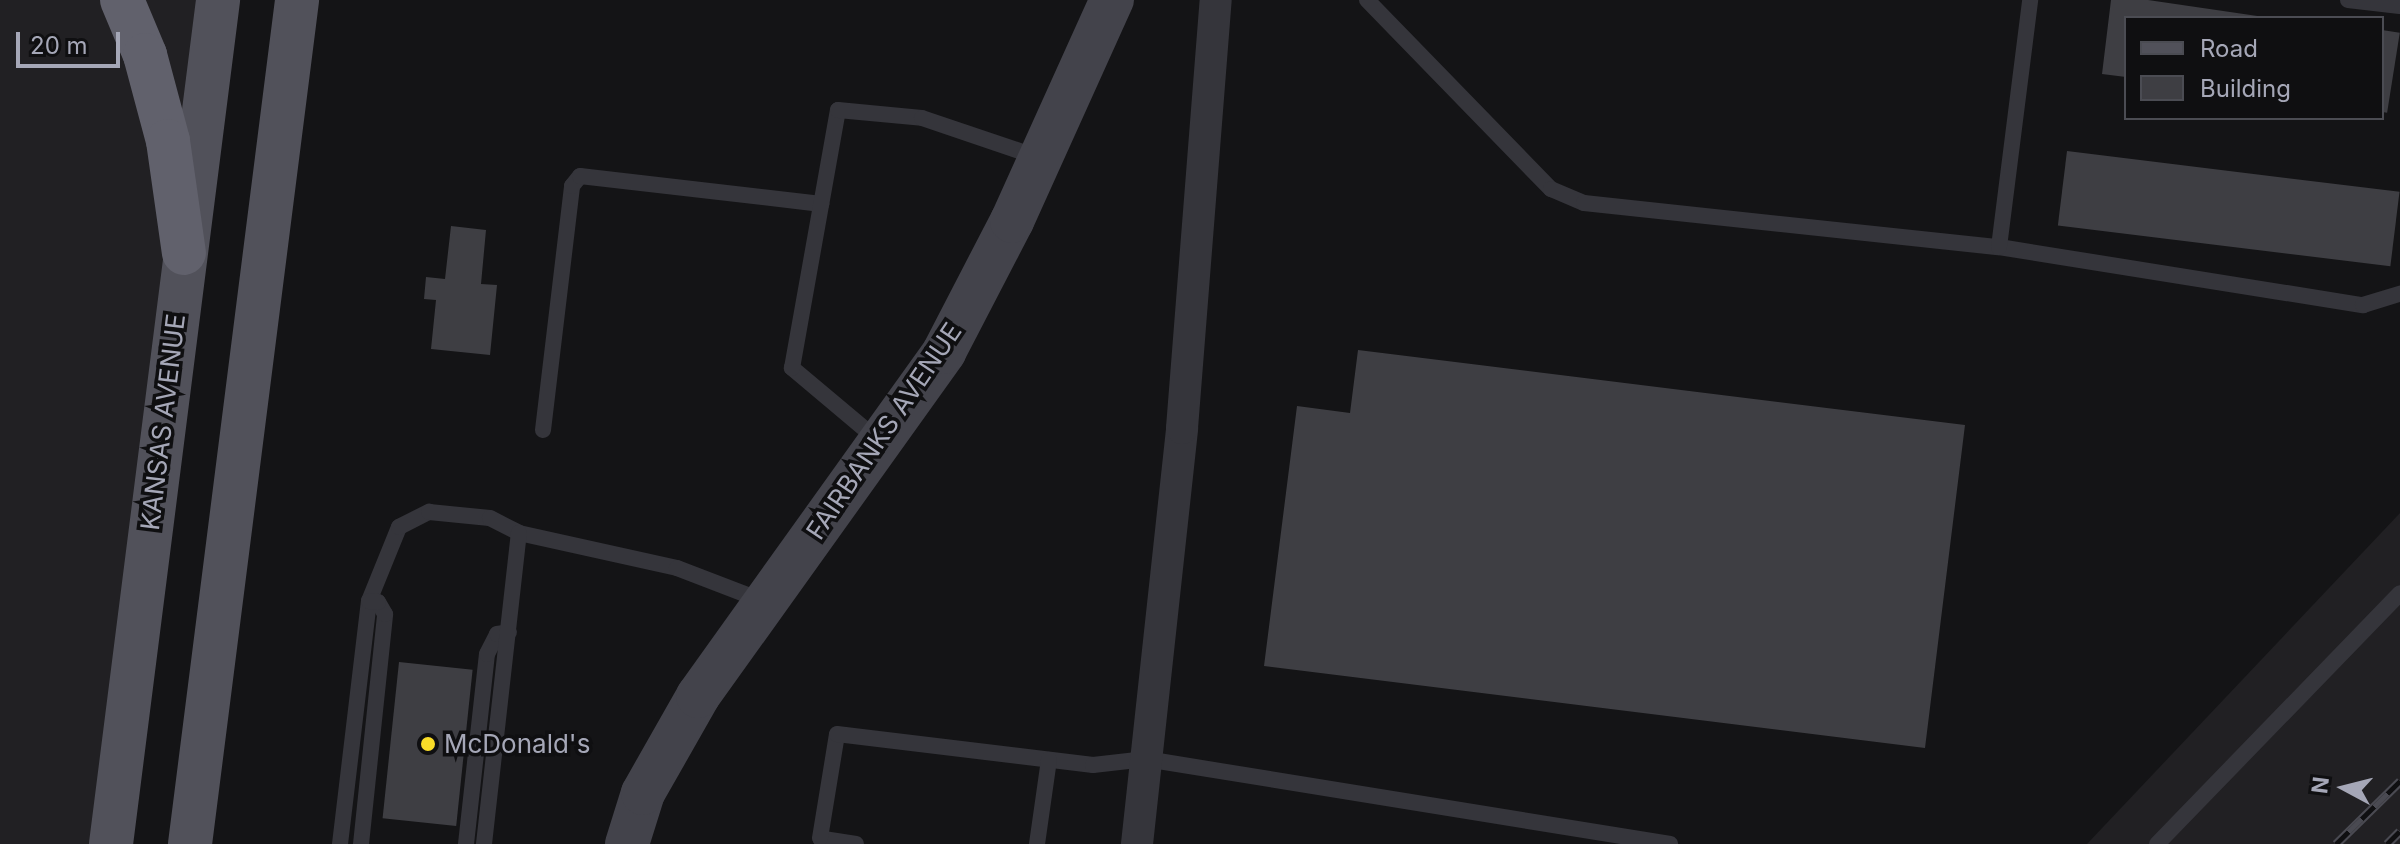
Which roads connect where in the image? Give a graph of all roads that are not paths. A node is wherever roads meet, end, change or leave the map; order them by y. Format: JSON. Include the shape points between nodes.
{"nodes":[{"id":1,"x":122,"y":0,"type":"edge"},
{"id":2,"x":218,"y":0,"type":"edge"},
{"id":3,"x":297,"y":0,"type":"edge"},
{"id":4,"x":1112,"y":0,"type":"edge"},
{"id":5,"x":1216,"y":0,"type":"edge"},
{"id":6,"x":1367,"y":0,"type":"edge"},
{"id":7,"x":2030,"y":0,"type":"edge"},
{"id":8,"x":2348,"y":0,"type":"edge"},
{"id":9,"x":2400,"y":6,"type":"edge"},
{"id":10,"x":1041,"y":158,"type":"junction"},
{"id":11,"x":821,"y":204,"type":"junction"},
{"id":12,"x":1999,"y":247,"type":"junction"},
{"id":13,"x":184,"y":253,"type":"junction"},
{"id":14,"x":2400,"y":294,"type":"edge"},
{"id":15,"x":543,"y":430,"type":"dead end"},
{"id":16,"x":880,"y":441,"type":"junction"},
{"id":17,"x":519,"y":533,"type":"junction"},
{"id":18,"x":2400,"y":593,"type":"edge"},
{"id":19,"x":369,"y":601,"type":"junction"},
{"id":20,"x":765,"y":602,"type":"junction"},
{"id":21,"x":509,"y":632,"type":"junction"},
{"id":22,"x":1146,"y":759,"type":"junction"},
{"id":23,"x":1049,"y":760,"type":"junction"},
{"id":24,"x":111,"y":844,"type":"edge"},
{"id":25,"x":190,"y":844,"type":"edge"},
{"id":26,"x":340,"y":844,"type":"edge"},
{"id":27,"x":361,"y":844,"type":"edge"},
{"id":28,"x":466,"y":844,"type":"edge"},
{"id":29,"x":484,"y":844,"type":"edge"},
{"id":30,"x":627,"y":844,"type":"edge"},
{"id":31,"x":856,"y":844,"type":"edge"},
{"id":32,"x":1037,"y":844,"type":"edge"},
{"id":33,"x":1137,"y":844,"type":"edge"},
{"id":34,"x":1670,"y":844,"type":"edge"},
{"id":35,"x":2157,"y":844,"type":"edge"}],
"edges":[{"from":1,"to":13,"type":"highway","via":[[145,55],[168,141]]},
{"from":2,"to":13,"type":"main road","name":"KANSAS AVENUE"},
{"from":3,"to":25,"type":"main road"},
{"from":4,"to":10,"type":"street","name":"FAIRBANKS AVENUE"},
{"from":5,"to":22,"type":"street","via":[[1182,428]]},
{"from":6,"to":12,"type":"lane","via":[[1551,189],[1584,203]]},
{"from":7,"to":12,"type":"lane"},
{"from":8,"to":9,"type":"lane"},
{"from":10,"to":11,"type":"lane","via":[[922,118],[838,110]]},
{"from":10,"to":16,"type":"street","name":"FAIRBANKS AVENUE","via":[[944,352]]},
{"from":11,"to":15,"type":"lane","via":[[580,176],[572,186]]},
{"from":11,"to":16,"type":"lane","via":[[792,368]]},
{"from":12,"to":14,"type":"lane","via":[[2363,305]]},
{"from":13,"to":24,"type":"main road","name":"KANSAS AVENUE"},
{"from":16,"to":20,"type":"street","name":"FAIRBANKS AVENUE"},
{"from":17,"to":19,"type":"lane","via":[[490,518],[429,512],[399,527]]},
{"from":17,"to":20,"type":"lane","via":[[677,568]]},
{"from":17,"to":21,"type":"lane"},
{"from":18,"to":35,"type":"lane"},
{"from":19,"to":26,"type":"lane"},
{"from":19,"to":27,"type":"lane","via":[[378,602],[385,614]]},
{"from":20,"to":30,"type":"street","name":"FAIRBANKS AVENUE","via":[[698,696],[643,793]]},
{"from":21,"to":28,"type":"lane","via":[[497,634],[487,654]]},
{"from":21,"to":29,"type":"lane"},
{"from":22,"to":23,"type":"lane","via":[[1093,765]]},
{"from":22,"to":33,"type":"street"},
{"from":22,"to":34,"type":"lane"},
{"from":23,"to":31,"type":"lane","via":[[837,734],[820,838]]},
{"from":23,"to":32,"type":"lane"}]}
